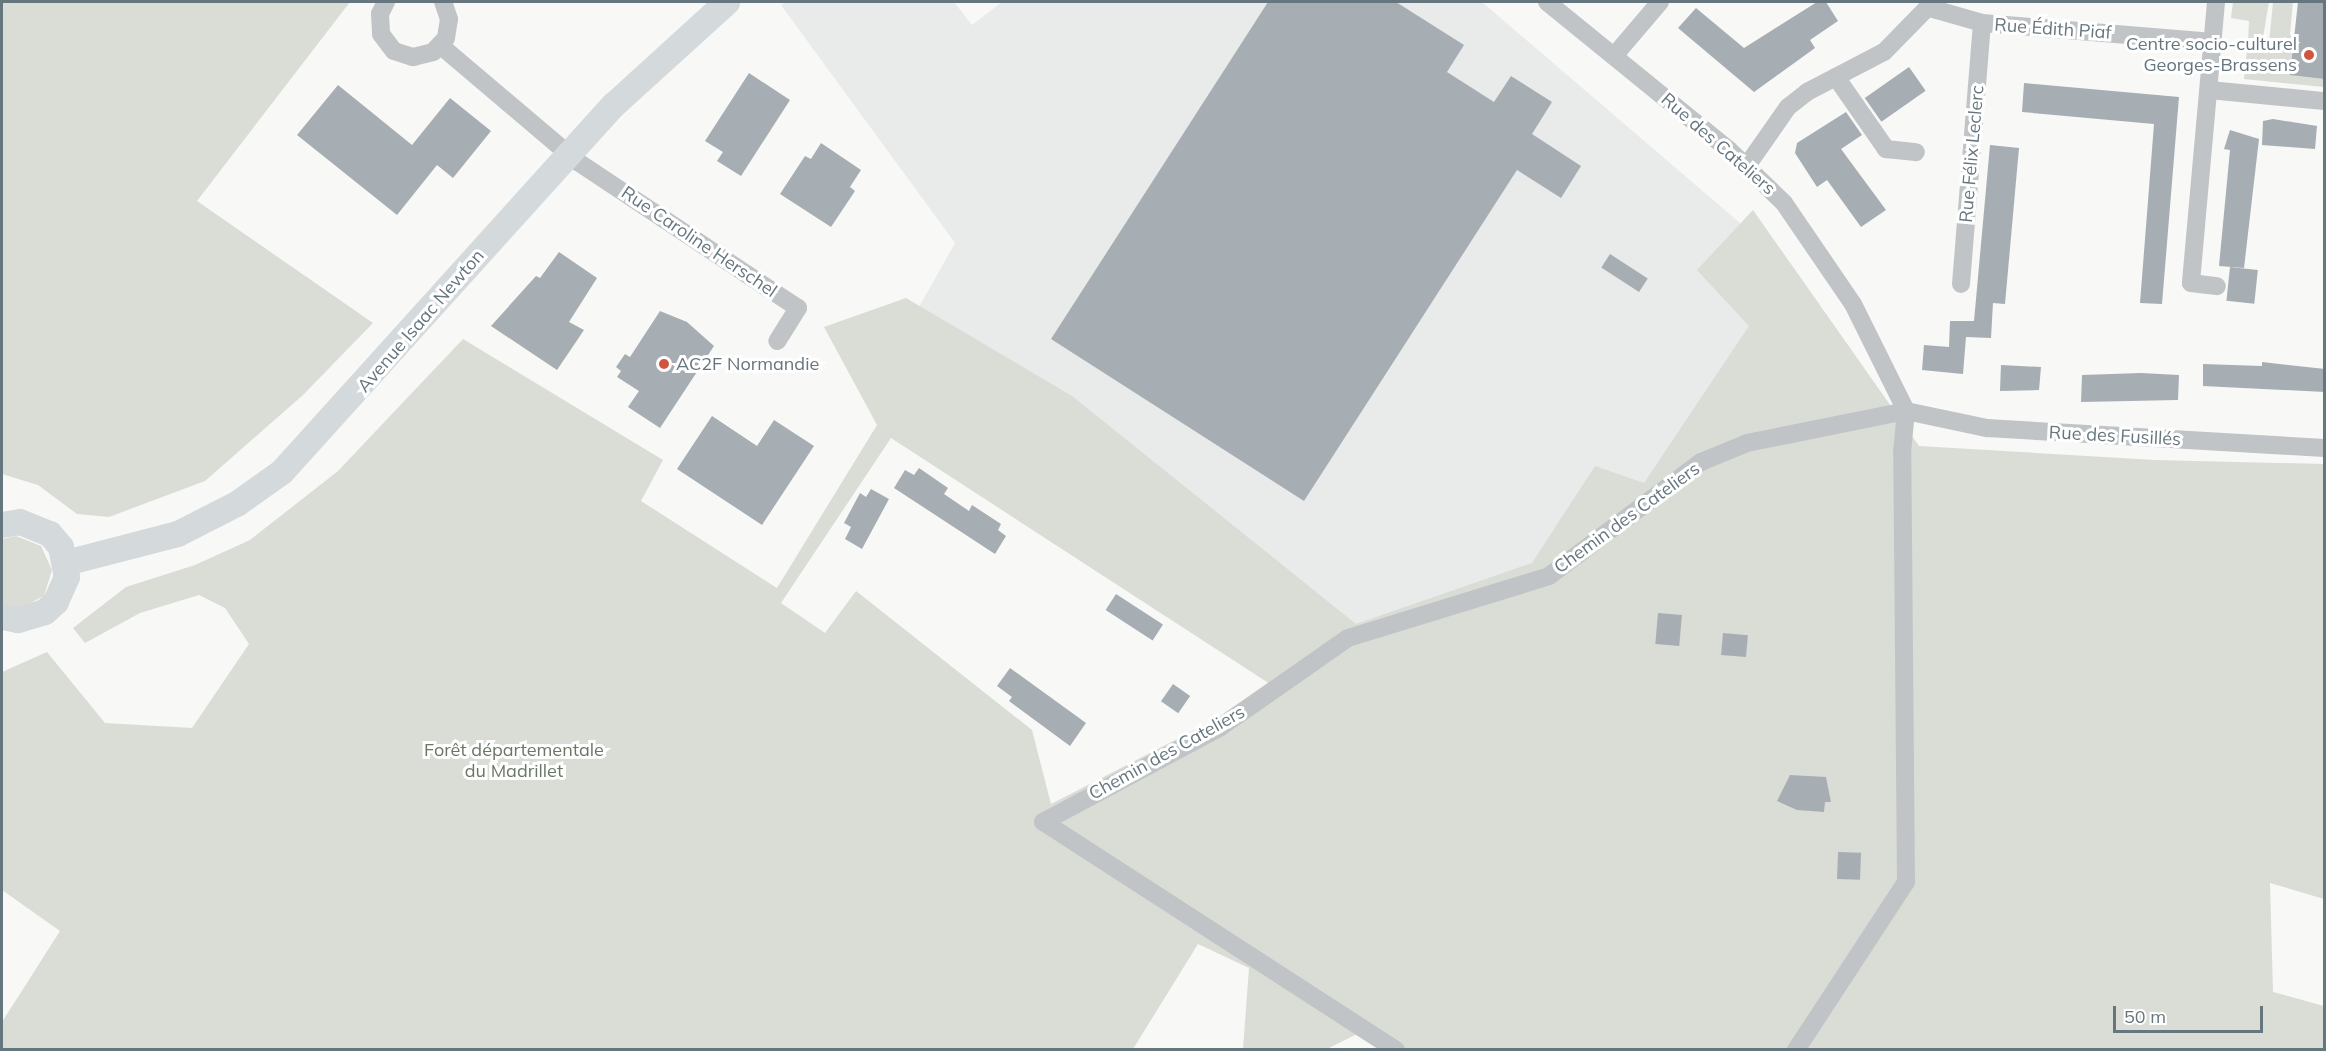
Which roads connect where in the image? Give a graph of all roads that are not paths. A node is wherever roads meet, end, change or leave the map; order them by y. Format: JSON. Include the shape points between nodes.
{"nodes":[{"id":1,"x":386,"y":2,"type":"edge"},
{"id":2,"x":443,"y":2,"type":"edge"},
{"id":3,"x":727,"y":2,"type":"edge"},
{"id":4,"x":1547,"y":2,"type":"edge"},
{"id":5,"x":1660,"y":2,"type":"edge"},
{"id":6,"x":2216,"y":2,"type":"edge"},
{"id":7,"x":1932,"y":5,"type":"edge"},
{"id":8,"x":1982,"y":23,"type":"junction"},
{"id":9,"x":2213,"y":42,"type":"junction"},
{"id":10,"x":441,"y":46,"type":"junction"},
{"id":11,"x":1614,"y":56,"type":"junction"},
{"id":12,"x":1836,"y":77,"type":"junction"},
{"id":13,"x":2209,"y":90,"type":"junction"},
{"id":14,"x":2325,"y":101,"type":"edge"},
{"id":15,"x":1916,"y":152,"type":"dead end"},
{"id":16,"x":569,"y":153,"type":"junction"},
{"id":17,"x":1746,"y":167,"type":"junction"},
{"id":18,"x":1961,"y":284,"type":"dead end"},
{"id":19,"x":2217,"y":286,"type":"dead end"},
{"id":20,"x":777,"y":341,"type":"dead end"},
{"id":21,"x":1906,"y":411,"type":"junction"},
{"id":22,"x":2325,"y":448,"type":"edge"},
{"id":23,"x":2,"y":525,"type":"edge"},
{"id":24,"x":66,"y":563,"type":"junction"},
{"id":25,"x":2,"y":617,"type":"edge"},
{"id":26,"x":1396,"y":1050,"type":"edge"},
{"id":27,"x":1796,"y":1050,"type":"edge"}],
"edges":[{"from":1,"to":10,"type":"street","via":[[379,24],[394,51],[423,56]]},
{"from":2,"to":10,"type":"street","via":[[449,28]]},
{"from":3,"to":16,"type":"street","name":"Avenue Isaac Newton","via":[[672,48]]},
{"from":4,"to":11,"type":"street","name":"Rue des Cateliers"},
{"from":5,"to":11,"type":"street"},
{"from":6,"to":9,"type":"street"},
{"from":7,"to":8,"type":"street","name":"Rue Édith Piaf"},
{"from":7,"to":12,"type":"street","via":[[1884,52]]},
{"from":8,"to":9,"type":"street","name":"Rue Édith Piaf"},
{"from":8,"to":18,"type":"street","name":"Rue Félix Leclerc"},
{"from":9,"to":13,"type":"street"},
{"from":10,"to":16,"type":"street"},
{"from":11,"to":17,"type":"street","name":"Rue des Cateliers"},
{"from":12,"to":15,"type":"street","via":[[1886,149]]},
{"from":12,"to":17,"type":"street","via":[[1788,107]]},
{"from":13,"to":14,"type":"street"},
{"from":13,"to":19,"type":"street","via":[[2191,283]]},
{"from":16,"to":20,"type":"street","name":"Rue Caroline Herschel","via":[[798,308]]},
{"from":16,"to":24,"type":"street","name":"Avenue Isaac Newton","via":[[282,472],[237,504],[178,534]]},
{"from":17,"to":21,"type":"street","name":"Rue des Cateliers","via":[[1784,203],[1830,267]]},
{"from":21,"to":22,"type":"street","name":"Rue des Fusillés","via":[[1987,428]]},
{"from":21,"to":26,"type":"street","name":"Chemin des Cateliers","via":[[1747,443],[1701,462],[1549,576],[1348,638],[1219,728],[1042,822]]},
{"from":21,"to":27,"type":"street","via":[[1902,453],[1906,882]]},
{"from":23,"to":24,"type":"street","via":[[36,525],[50,534]]},
{"from":24,"to":25,"type":"street","via":[[63,590],[45,612],[18,620]]}]}
